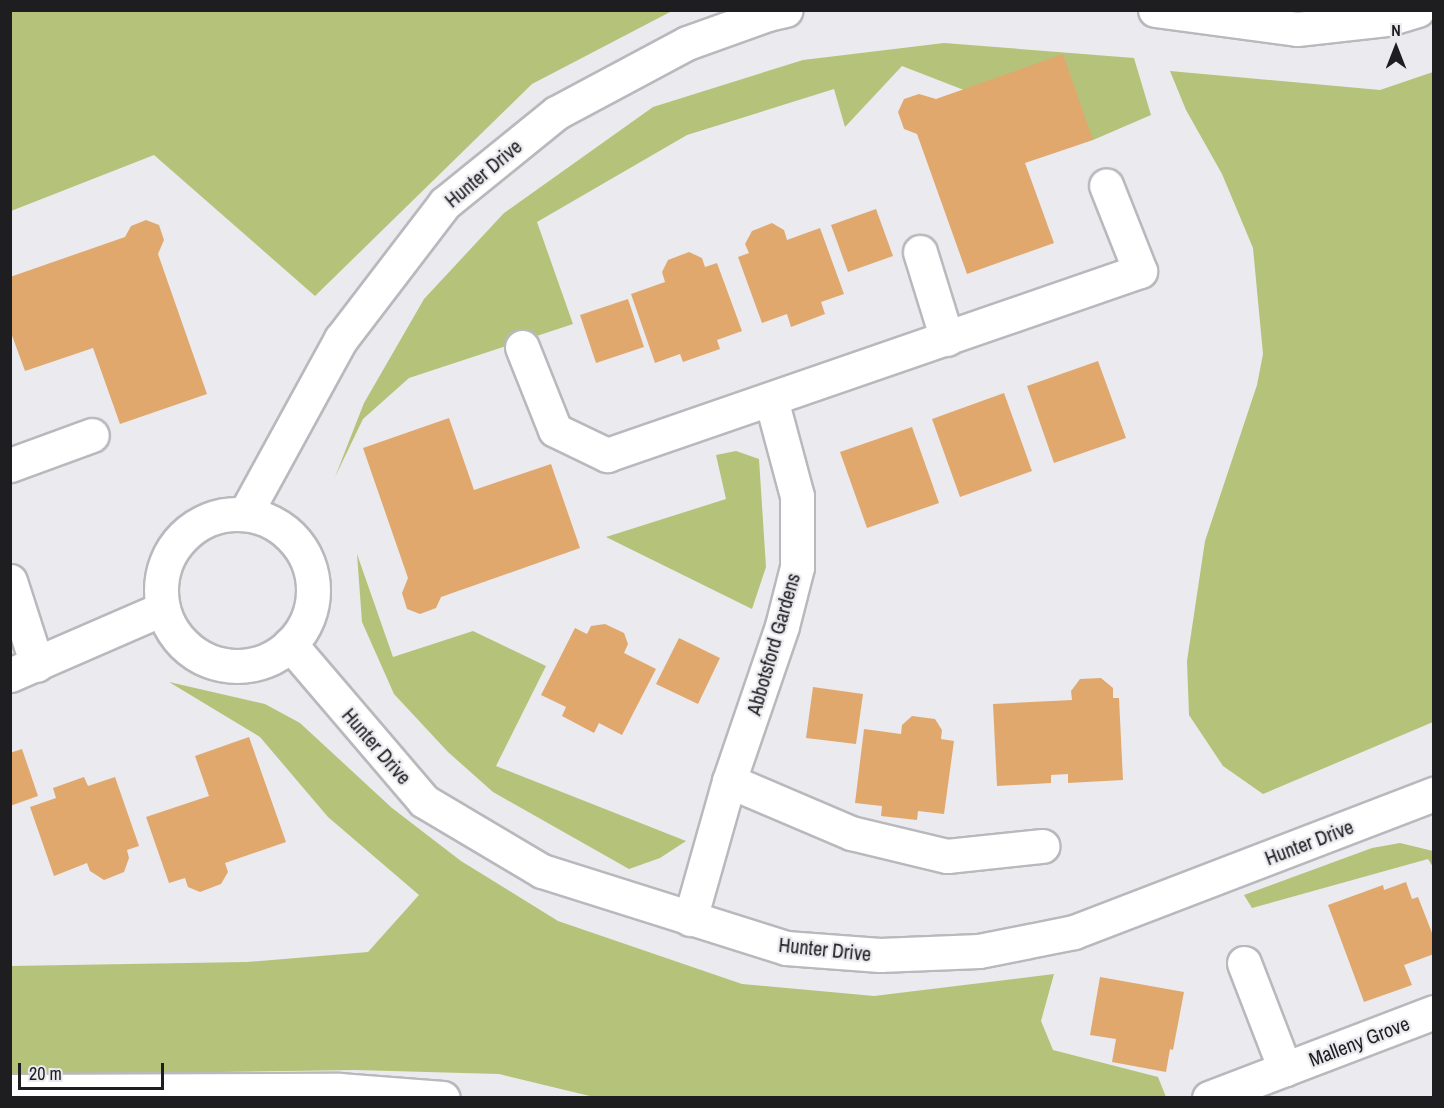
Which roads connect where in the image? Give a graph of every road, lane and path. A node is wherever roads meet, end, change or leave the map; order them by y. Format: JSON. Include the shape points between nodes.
{"nodes":[{"id":1,"x":786,"y":10,"type":"edge"},
{"id":2,"x":1155,"y":10,"type":"edge"},
{"id":3,"x":1418,"y":10,"type":"edge"},
{"id":4,"x":1106,"y":184,"type":"dead end"},
{"id":5,"x":920,"y":252,"type":"dead end"},
{"id":6,"x":946,"y":339,"type":"junction"},
{"id":7,"x":522,"y":347,"type":"dead end"},
{"id":8,"x":771,"y":399,"type":"junction"},
{"id":9,"x":92,"y":435,"type":"dead end"},
{"id":10,"x":10,"y":465,"type":"edge"},
{"id":11,"x":245,"y":514,"type":"junction"},
{"id":12,"x":10,"y":581,"type":"edge"},
{"id":13,"x":162,"y":609,"type":"junction"},
{"id":14,"x":290,"y":644,"type":"junction"},
{"id":15,"x":24,"y":670,"type":"edge"},
{"id":16,"x":729,"y":782,"type":"junction"},
{"id":17,"x":1434,"y":794,"type":"edge"},
{"id":18,"x":1042,"y":846,"type":"dead end"},
{"id":19,"x":690,"y":919,"type":"junction"},
{"id":20,"x":1244,"y":963,"type":"dead end"},
{"id":21,"x":1434,"y":1012,"type":"edge"},
{"id":22,"x":1285,"y":1069,"type":"junction"},
{"id":23,"x":10,"y":1091,"type":"edge"},
{"id":24,"x":443,"y":1098,"type":"edge"},
{"id":25,"x":1209,"y":1098,"type":"edge"}],
"edges":[{"from":1,"to":11,"type":"street","name":"Hunter Drive","via":[[687,43],[556,113],[444,203],[341,339]]},
{"from":2,"to":3,"type":"street","via":[[1297,29],[1388,19]]},
{"from":4,"to":6,"type":"street","via":[[1140,271]]},
{"from":5,"to":6,"type":"street"},
{"from":6,"to":8,"type":"street"},
{"from":7,"to":8,"type":"street","via":[[555,430],[607,455]]},
{"from":8,"to":16,"type":"street","name":"Abbotsford Gardens","via":[[796,496],[796,567],[782,626]]},
{"from":9,"to":10,"type":"street"},
{"from":11,"to":13,"type":"street","via":[[222,515],[201,523],[183,537],[169,554],[162,576]]},
{"from":11,"to":14,"type":"street","via":[[268,520],[289,534],[304,554],[312,576],[313,601],[305,625]]},
{"from":12,"to":15,"type":"street"},
{"from":13,"to":14,"type":"street","via":[[181,642],[200,657],[223,666],[248,666],[271,658]]},
{"from":13,"to":15,"type":"street"},
{"from":14,"to":19,"type":"street","name":"Hunter Drive","via":[[424,801],[542,872]]},
{"from":16,"to":18,"type":"street","via":[[851,832],[947,856]]},
{"from":16,"to":19,"type":"street","name":"Abbotsford Gardens"},
{"from":17,"to":19,"type":"street","name":"Hunter Drive","via":[[1074,932],[980,951],[880,955],[786,948]]},
{"from":20,"to":22,"type":"street","name":"Malleny Grove"},
{"from":21,"to":22,"type":"street","name":"Malleny Grove"},
{"from":22,"to":25,"type":"street","name":"Malleny Grove"},
{"from":23,"to":24,"type":"street","via":[[339,1090]]}]}
